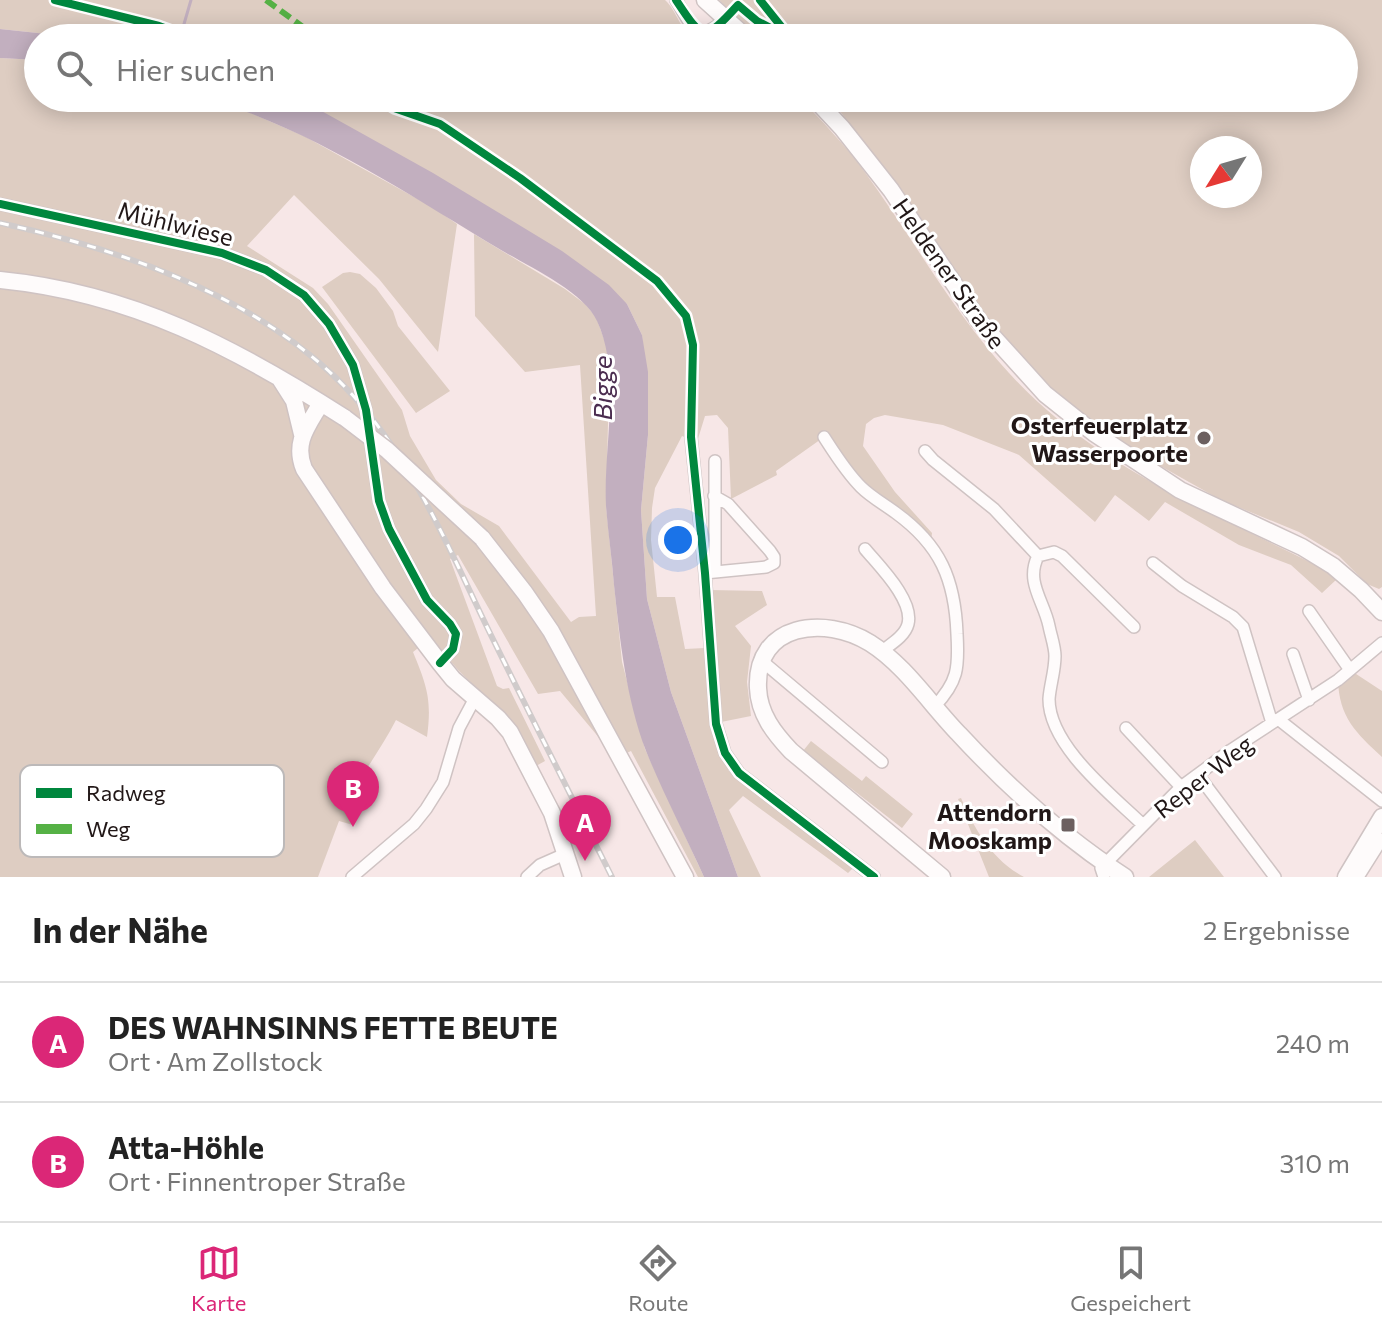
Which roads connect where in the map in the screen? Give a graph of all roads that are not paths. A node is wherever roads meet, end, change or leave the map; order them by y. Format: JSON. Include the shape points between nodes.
{"nodes":[{"id":1,"x":676,"y":0,"type":"edge"},
{"id":2,"x":705,"y":0,"type":"edge"},
{"id":3,"x":725,"y":19,"type":"junction"},
{"id":4,"x":691,"y":24,"type":"edge"},
{"id":5,"x":720,"y":24,"type":"edge"},
{"id":6,"x":731,"y":24,"type":"edge"},
{"id":7,"x":827,"y":112,"type":"edge"},
{"id":8,"x":0,"y":204,"type":"edge"},
{"id":9,"x":0,"y":280,"type":"edge"},
{"id":10,"x":279,"y":378,"type":"junction"},
{"id":11,"x":321,"y":403,"type":"junction"},
{"id":12,"x":302,"y":434,"type":"junction"},
{"id":13,"x":691,"y":437,"type":"dead end"},
{"id":14,"x":824,"y":437,"type":"dead end"},
{"id":15,"x":925,"y":451,"type":"dead end"},
{"id":16,"x":715,"y":461,"type":"dead end"},
{"id":17,"x":714,"y":496,"type":"junction"},
{"id":18,"x":865,"y":549,"type":"dead end"},
{"id":19,"x":1038,"y":556,"type":"junction"},
{"id":20,"x":1153,"y":563,"type":"dead end"},
{"id":21,"x":710,"y":571,"type":"junction"},
{"id":22,"x":1309,"y":611,"type":"dead end"},
{"id":23,"x":1382,"y":612,"type":"edge"},
{"id":24,"x":1134,"y":627,"type":"dead end"},
{"id":25,"x":1382,"y":643,"type":"edge"},
{"id":26,"x":882,"y":651,"type":"junction"},
{"id":27,"x":1293,"y":654,"type":"dead end"},
{"id":28,"x":762,"y":661,"type":"junction"},
{"id":29,"x":440,"y":663,"type":"junction"},
{"id":30,"x":1350,"y":670,"type":"junction"},
{"id":31,"x":475,"y":698,"type":"junction"},
{"id":32,"x":1309,"y":700,"type":"junction"},
{"id":33,"x":934,"y":707,"type":"junction"},
{"id":34,"x":1275,"y":721,"type":"junction"},
{"id":35,"x":1126,"y":728,"type":"dead end"},
{"id":36,"x":882,"y":762,"type":"dead end"},
{"id":37,"x":1198,"y":775,"type":"junction"},
{"id":38,"x":1181,"y":787,"type":"junction"},
{"id":39,"x":1382,"y":801,"type":"edge"},
{"id":40,"x":1382,"y":817,"type":"edge"},
{"id":41,"x":1143,"y":825,"type":"junction"},
{"id":42,"x":1382,"y":839,"type":"edge"},
{"id":43,"x":565,"y":854,"type":"junction"},
{"id":44,"x":1105,"y":870,"type":"edge"},
{"id":45,"x":352,"y":877,"type":"edge"},
{"id":46,"x":527,"y":877,"type":"edge"},
{"id":47,"x":573,"y":877,"type":"edge"},
{"id":48,"x":685,"y":877,"type":"edge"},
{"id":49,"x":874,"y":877,"type":"edge"},
{"id":50,"x":942,"y":877,"type":"edge"},
{"id":51,"x":1125,"y":877,"type":"edge"},
{"id":52,"x":1275,"y":877,"type":"edge"},
{"id":53,"x":1346,"y":877,"type":"edge"},
{"id":54,"x":1358,"y":877,"type":"edge"}],
"edges":[{"from":1,"to":4,"type":"street"},
{"from":2,"to":3,"type":"main road"},
{"from":3,"to":5,"type":"street"},
{"from":3,"to":6,"type":"main road"},
{"from":7,"to":23,"type":"main road","name":"Heldener Straße","via":[[891,190],[979,321],[1045,394],[1180,490],[1333,566]]},
{"from":8,"to":29,"type":"street","name":"Mühlwiese","via":[[222,253],[266,270],[304,295],[353,365],[389,529],[427,600],[456,634],[453,649]]},
{"from":9,"to":10,"type":"main road","via":[[80,294],[147,314],[208,338]]},
{"from":10,"to":11,"type":"main road"},
{"from":10,"to":12,"type":"main road","via":[[294,401]]},
{"from":11,"to":12,"type":"main road"},
{"from":11,"to":48,"type":"main road","bridge":true,"via":[[387,450],[482,538],[525,593],[551,631]]},
{"from":12,"to":29,"type":"main road","via":[[300,460],[310,479]]},
{"from":13,"to":21,"type":"street"},
{"from":14,"to":33,"type":"street","via":[[862,488],[921,533],[941,559],[953,595],[959,655],[950,691]]},
{"from":15,"to":19,"type":"street","via":[[994,509]]},
{"from":16,"to":17,"type":"street"},
{"from":17,"to":21,"type":"street"},
{"from":17,"to":21,"type":"street","via":[[728,504],[774,563]]},
{"from":18,"to":26,"type":"street","via":[[894,583],[908,613],[904,633]]},
{"from":19,"to":24,"type":"street","via":[[1062,556]]},
{"from":19,"to":41,"type":"street","via":[[1033,582],[1055,655],[1049,701],[1053,718],[1084,770]]},
{"from":20,"to":34,"type":"street","via":[[1243,627]]},
{"from":21,"to":49,"type":"street","via":[[716,724],[725,753],[745,777]]},
{"from":22,"to":30,"type":"street"},
{"from":25,"to":30,"type":"street","name":"Reper Weg"},
{"from":26,"to":28,"type":"main road","via":[[849,633],[803,628],[776,640]]},
{"from":26,"to":33,"type":"main road"},
{"from":27,"to":32,"type":"street"},
{"from":28,"to":36,"type":"street"},
{"from":28,"to":50,"type":"main road","via":[[758,696],[778,737]]},
{"from":29,"to":31,"type":"main road"},
{"from":30,"to":32,"type":"street","name":"Reper Weg"},
{"from":31,"to":43,"type":"main road","via":[[519,747],[552,813]]},
{"from":31,"to":45,"type":"street","via":[[459,728],[443,782],[426,809]]},
{"from":32,"to":34,"type":"street","name":"Reper Weg"},
{"from":33,"to":44,"type":"main road"},
{"from":34,"to":37,"type":"street","name":"Reper Weg"},
{"from":34,"to":39,"type":"street"},
{"from":35,"to":38,"type":"street"},
{"from":37,"to":38,"type":"street","name":"Reper Weg"},
{"from":37,"to":52,"type":"street"},
{"from":38,"to":41,"type":"street","name":"Reper Weg"},
{"from":40,"to":53,"type":"main road"},
{"from":41,"to":44,"type":"street","name":"Reper Weg"},
{"from":42,"to":54,"type":"street"},
{"from":43,"to":46,"type":"street"},
{"from":43,"to":47,"type":"main road"},
{"from":44,"to":51,"type":"main road"}]}
